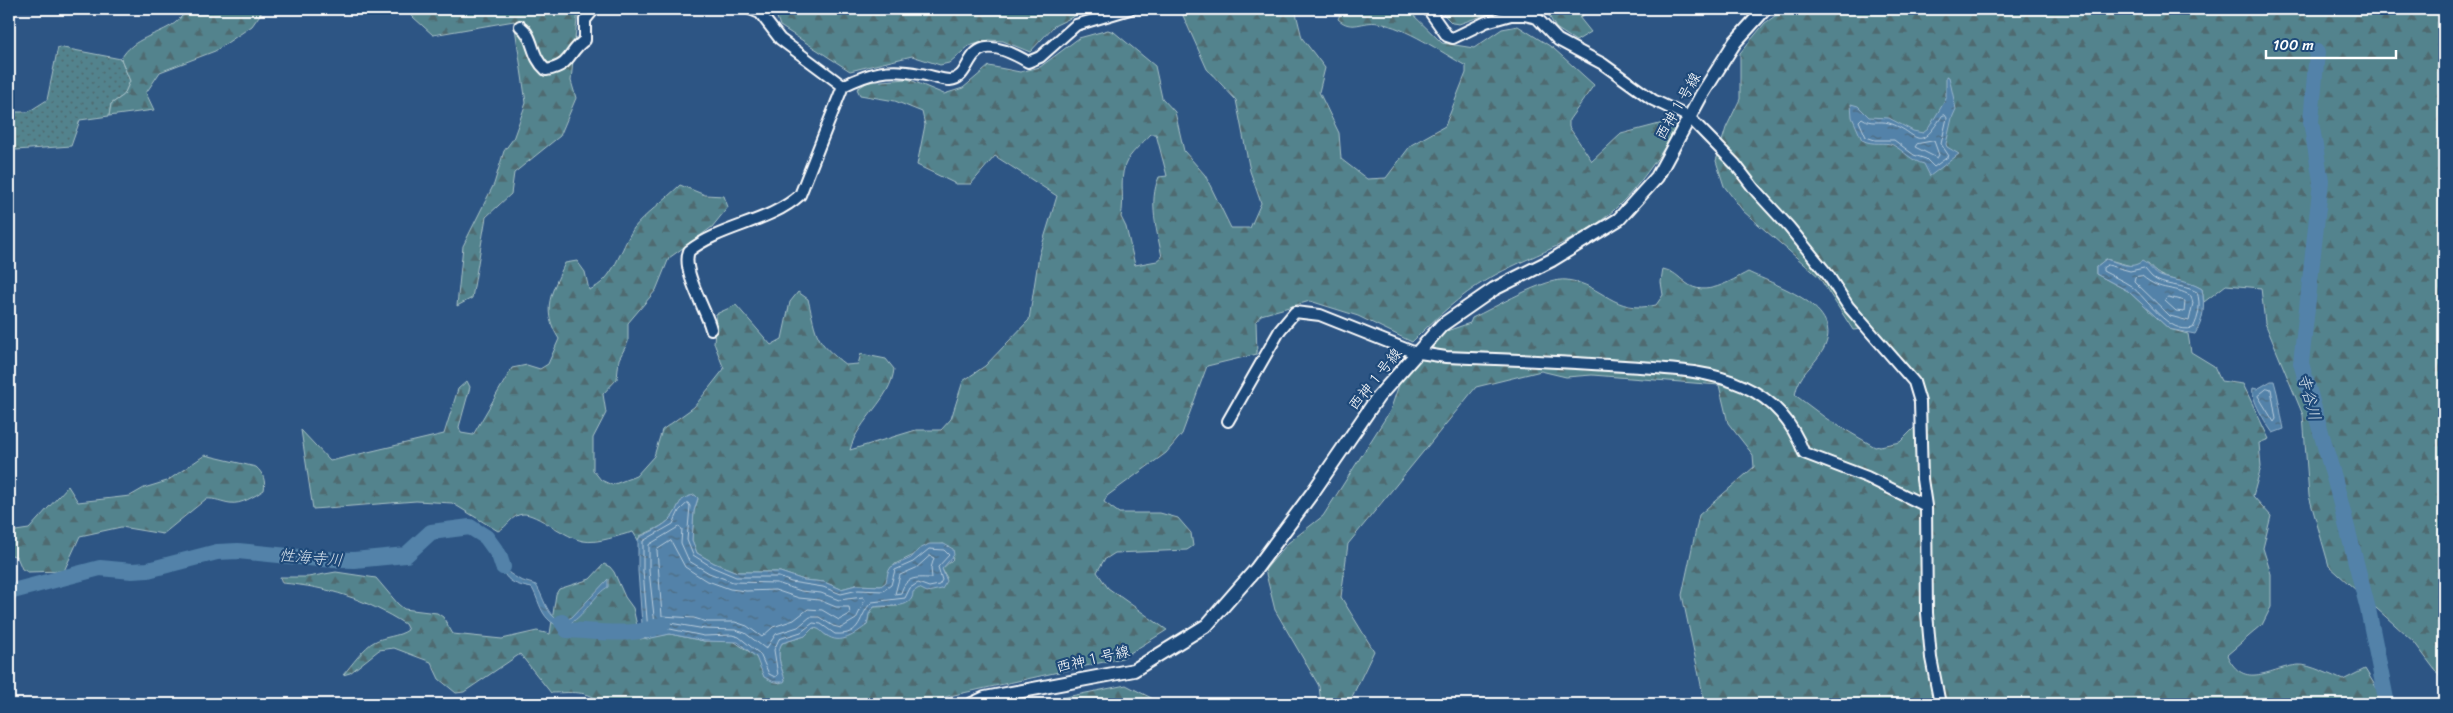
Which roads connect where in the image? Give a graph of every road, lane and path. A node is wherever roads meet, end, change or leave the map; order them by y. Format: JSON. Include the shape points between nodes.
{"nodes":[{"id":1,"x":594,"y":9,"type":"edge"},
{"id":2,"x":750,"y":9,"type":"edge"},
{"id":3,"x":1130,"y":9,"type":"edge"},
{"id":4,"x":1428,"y":9,"type":"edge"},
{"id":5,"x":1765,"y":9,"type":"edge"},
{"id":6,"x":520,"y":26,"type":"dead end"},
{"id":7,"x":843,"y":86,"type":"junction"},
{"id":8,"x":1689,"y":117,"type":"junction"},
{"id":9,"x":711,"y":329,"type":"dead end"},
{"id":10,"x":1417,"y":353,"type":"junction"},
{"id":11,"x":1228,"y":421,"type":"dead end"},
{"id":12,"x":1926,"y":506,"type":"junction"},
{"id":13,"x":972,"y":704,"type":"edge"},
{"id":14,"x":1940,"y":704,"type":"edge"}],
"edges":[{"from":1,"to":6,"type":"street","via":[[585,20],[585,40],[570,59],[557,68],[546,70],[538,62],[527,31]]},
{"from":2,"to":7,"type":"street","via":[[760,13],[780,39]]},
{"from":3,"to":7,"type":"street","via":[[1076,25],[1040,57],[1028,62],[994,47],[980,49],[958,77],[949,80],[901,70],[880,71]]},
{"from":4,"to":8,"type":"street","via":[[1447,36],[1454,38],[1486,22],[1511,15],[1537,18],[1558,40],[1603,64],[1653,100]]},
{"from":5,"to":8,"type":"street","name":"西神１号線","via":[[1735,42]]},
{"from":7,"to":9,"type":"street","via":[[800,195],[789,205],[689,251],[688,264]]},
{"from":8,"to":10,"type":"street","name":"西神１号線","via":[[1657,177],[1620,220],[1494,289],[1442,325]]},
{"from":8,"to":12,"type":"street","via":[[1789,227],[1828,275],[1848,306],[1914,382],[1920,402]]},
{"from":10,"to":11,"type":"street","via":[[1320,315],[1295,312],[1280,330]]},
{"from":10,"to":12,"type":"street","via":[[1665,368],[1720,377],[1744,386],[1783,413],[1796,432],[1804,454],[1867,478]]},
{"from":10,"to":13,"type":"street","name":"西神１号線","via":[[1378,397],[1256,570],[1207,625],[1134,670],[985,698]]},
{"from":12,"to":14,"type":"street","via":[[1927,613]]}]}
